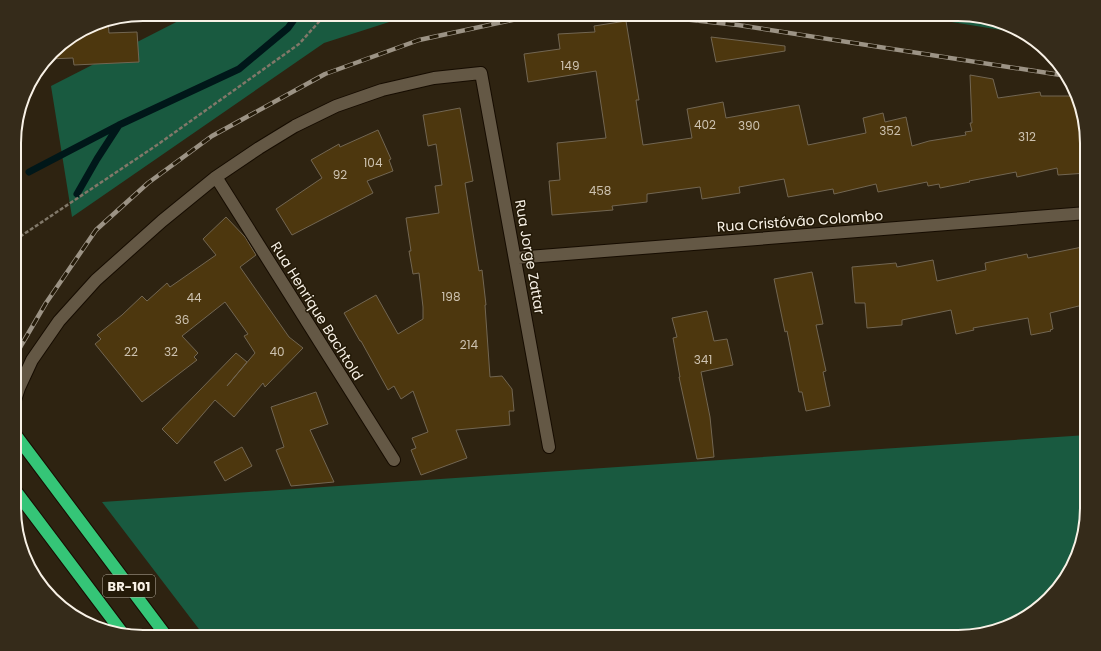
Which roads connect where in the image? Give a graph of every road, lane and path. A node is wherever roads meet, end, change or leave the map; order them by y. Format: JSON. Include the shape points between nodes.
{"nodes":[{"id":1,"x":320,"y":21,"type":"edge"},
{"id":2,"x":216,"y":177,"type":"junction"},
{"id":3,"x":1080,"y":214,"type":"edge"},
{"id":4,"x":21,"y":236,"type":"edge"},
{"id":5,"x":515,"y":258,"type":"junction"},
{"id":6,"x":21,"y":384,"type":"edge"},
{"id":7,"x":21,"y":442,"type":"edge"},
{"id":8,"x":549,"y":447,"type":"dead end"},
{"id":9,"x":394,"y":460,"type":"dead end"},
{"id":10,"x":21,"y":498,"type":"edge"},
{"id":11,"x":118,"y":627,"type":"edge"},
{"id":12,"x":162,"y":630,"type":"edge"}],
"edges":[{"from":1,"to":4,"type":"path","via":[[299,44],[157,145]]},
{"from":2,"to":5,"type":"street","name":"Rua Jorge Zattar","via":[[295,126],[336,106],[382,90],[434,78],[481,73]]},
{"from":2,"to":6,"type":"street","via":[[162,220],[96,280],[59,322],[32,360]]},
{"from":2,"to":9,"type":"street","name":"Rua Henrique Bachtold"},
{"from":3,"to":5,"type":"street","name":"Rua Cristóvão Colombo"},
{"from":5,"to":8,"type":"street","name":"Rua Jorge Zattar"},
{"from":7,"to":12,"type":"highway","number":"BR-101"},
{"from":10,"to":11,"type":"highway","number":"BR-101"}]}
